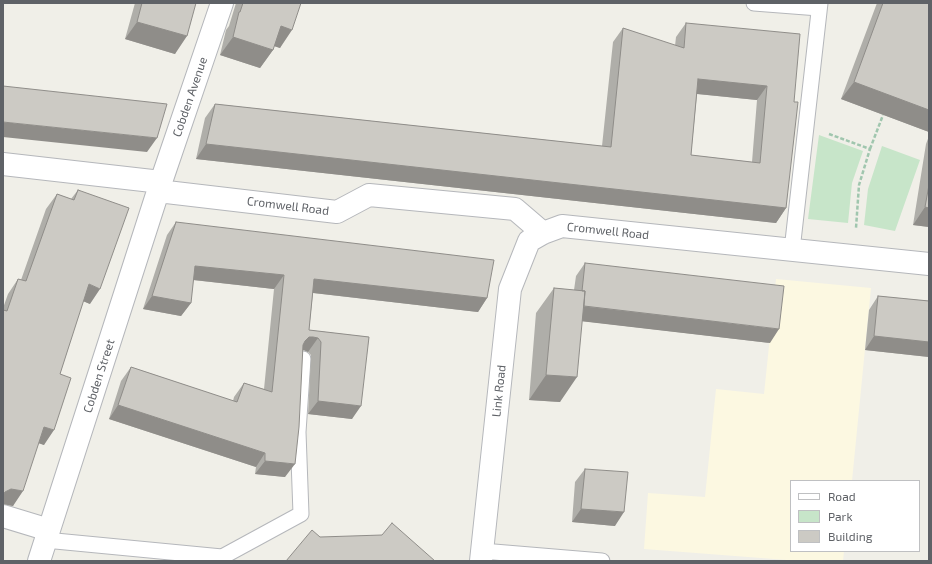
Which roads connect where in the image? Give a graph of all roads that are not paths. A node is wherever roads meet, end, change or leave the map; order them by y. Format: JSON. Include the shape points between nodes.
{"nodes":[{"id":1,"x":222,"y":3,"type":"edge"},
{"id":2,"x":754,"y":3,"type":"edge"},
{"id":3,"x":820,"y":6,"type":"edge"},
{"id":4,"x":3,"y":164,"type":"edge"},
{"id":5,"x":160,"y":186,"type":"junction"},
{"id":6,"x":543,"y":233,"type":"junction"},
{"id":7,"x":792,"y":250,"type":"junction"},
{"id":8,"x":929,"y":264,"type":"edge"},
{"id":9,"x":303,"y":359,"type":"edge"},
{"id":10,"x":3,"y":516,"type":"edge"},
{"id":11,"x":47,"y":535,"type":"junction"},
{"id":12,"x":482,"y":556,"type":"edge"},
{"id":13,"x":222,"y":559,"type":"edge"},
{"id":14,"x":39,"y":561,"type":"edge"},
{"id":15,"x":602,"y":561,"type":"edge"}],
"edges":[{"from":1,"to":5,"type":"street","name":"Cobden Avenue"},
{"from":2,"to":3,"type":"lane"},
{"from":3,"to":7,"type":"lane"},
{"from":4,"to":5,"type":"street","name":"Cromwell Road"},
{"from":5,"to":6,"type":"street","name":"Cromwell Road","via":[[337,212],[369,195],[515,209]]},
{"from":5,"to":11,"type":"street","name":"Cobden Street"},
{"from":6,"to":7,"type":"street","name":"Cromwell Road","via":[[562,226]]},
{"from":6,"to":12,"type":"street","name":"Link Road","via":[[529,241],[510,289]]},
{"from":7,"to":8,"type":"street","name":"Cromwell Road"},
{"from":9,"to":13,"type":"lane","via":[[298,432],[301,514]]},
{"from":10,"to":11,"type":"street"},
{"from":11,"to":13,"type":"lane"},
{"from":11,"to":14,"type":"street","name":"Cobden Street"},
{"from":12,"to":15,"type":"lane"}]}
